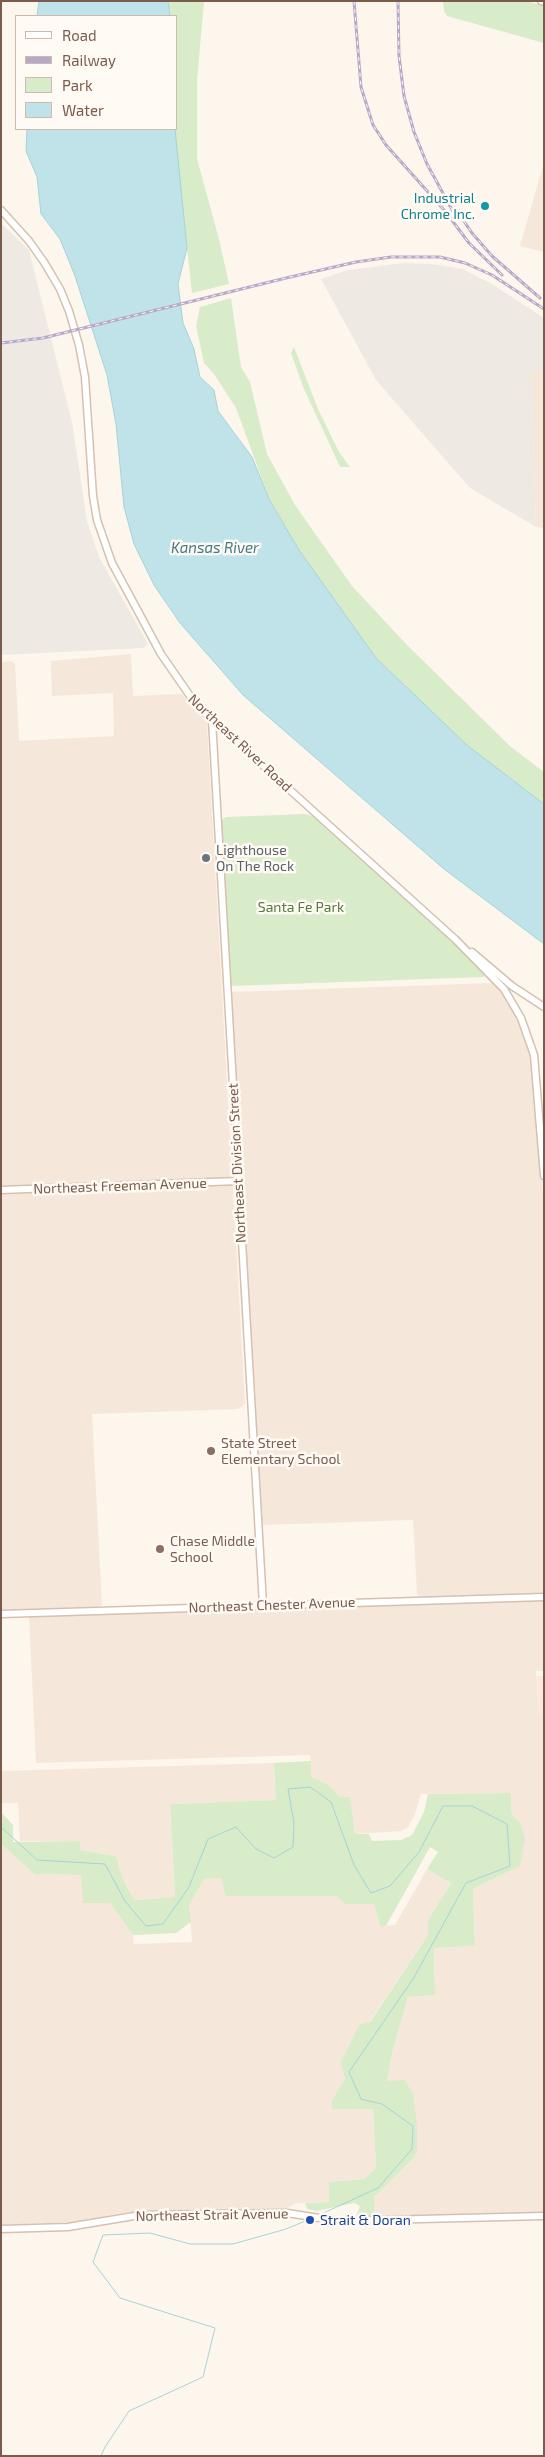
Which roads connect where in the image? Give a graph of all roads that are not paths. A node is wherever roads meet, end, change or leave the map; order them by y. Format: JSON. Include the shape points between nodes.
{"nodes":[{"id":1,"x":1,"y":210,"type":"edge"},
{"id":2,"x":212,"y":720,"type":"junction"},
{"id":3,"x":455,"y":939,"type":"junction"},
{"id":4,"x":494,"y":978,"type":"junction"},
{"id":5,"x":544,"y":1007,"type":"edge"},
{"id":6,"x":544,"y":1011,"type":"edge"},
{"id":7,"x":544,"y":1176,"type":"edge"},
{"id":8,"x":238,"y":1182,"type":"junction"},
{"id":9,"x":1,"y":1190,"type":"edge"},
{"id":10,"x":544,"y":1597,"type":"edge"},
{"id":11,"x":262,"y":1606,"type":"junction"},
{"id":12,"x":1,"y":1614,"type":"edge"},
{"id":13,"x":544,"y":2216,"type":"edge"},
{"id":14,"x":1,"y":2229,"type":"edge"}],
"edges":[{"from":1,"to":2,"type":"street","name":"Northeast River Road","via":[[29,240],[51,274],[74,325],[85,376],[95,508],[104,543],[171,669],[190,698]]},
{"from":2,"to":3,"type":"street","name":"Northeast River Road"},
{"from":2,"to":8,"type":"street","name":"Northeast Division Street"},
{"from":3,"to":4,"type":"street","name":"Northeast River Road"},
{"from":3,"to":5,"type":"street","via":[[512,986]]},
{"from":4,"to":6,"type":"street"},
{"from":4,"to":7,"type":"street","via":[[516,1008],[534,1055]]},
{"from":8,"to":9,"type":"street","name":"Northeast Freeman Avenue"},
{"from":8,"to":11,"type":"street","name":"Northeast Division Street"},
{"from":10,"to":11,"type":"street","name":"Northeast Chester Avenue"},
{"from":11,"to":12,"type":"street","name":"Northeast Chester Avenue"},
{"from":13,"to":14,"type":"street","name":"Northeast Strait Avenue","via":[[338,2222],[287,2213],[140,2215],[68,2227]]}]}
